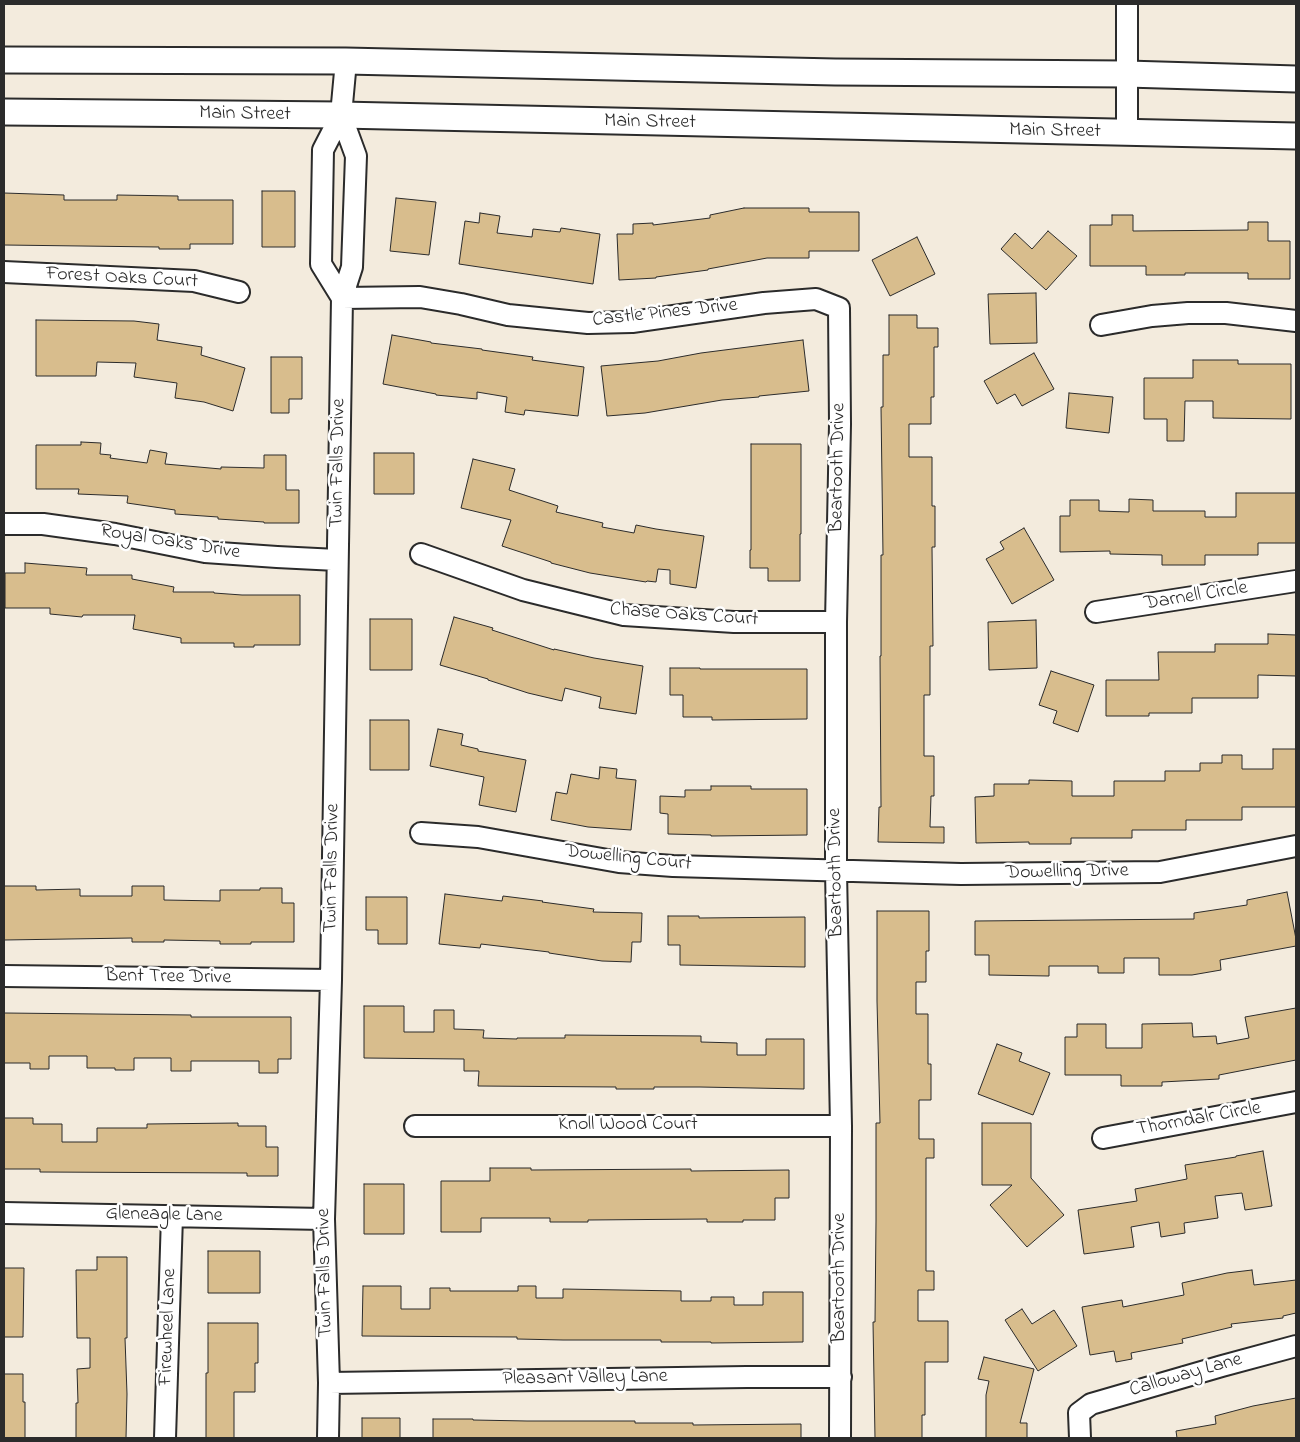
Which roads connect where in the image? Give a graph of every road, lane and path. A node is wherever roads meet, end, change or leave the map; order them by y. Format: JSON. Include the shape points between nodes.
{"nodes":[{"id":1,"x":1127,"y":4,"type":"edge"},
{"id":2,"x":4,"y":60,"type":"edge"},
{"id":3,"x":346,"y":61,"type":"junction"},
{"id":4,"x":1127,"y":74,"type":"junction"},
{"id":5,"x":1296,"y":78,"type":"edge"},
{"id":6,"x":4,"y":112,"type":"edge"},
{"id":7,"x":341,"y":115,"type":"junction"},
{"id":8,"x":1127,"y":133,"type":"junction"},
{"id":9,"x":1296,"y":136,"type":"edge"},
{"id":10,"x":4,"y":272,"type":"edge"},
{"id":11,"x":239,"y":292,"type":"dead end"},
{"id":12,"x":342,"y":298,"type":"junction"},
{"id":13,"x":839,"y":308,"type":"joint"},
{"id":14,"x":1296,"y":321,"type":"edge"},
{"id":15,"x":1101,"y":326,"type":"dead end"},
{"id":16,"x":4,"y":524,"type":"edge"},
{"id":17,"x":421,"y":554,"type":"dead end"},
{"id":18,"x":337,"y":560,"type":"junction"},
{"id":19,"x":1296,"y":581,"type":"edge"},
{"id":20,"x":1096,"y":612,"type":"dead end"},
{"id":21,"x":836,"y":622,"type":"junction"},
{"id":22,"x":421,"y":833,"type":"dead end"},
{"id":23,"x":1296,"y":846,"type":"edge"},
{"id":24,"x":836,"y":871,"type":"junction"},
{"id":25,"x":4,"y":976,"type":"edge"},
{"id":26,"x":331,"y":980,"type":"junction"},
{"id":27,"x":1296,"y":1102,"type":"edge"},
{"id":28,"x":415,"y":1126,"type":"dead end"},
{"id":29,"x":841,"y":1126,"type":"junction"},
{"id":30,"x":1103,"y":1138,"type":"dead end"},
{"id":31,"x":4,"y":1213,"type":"edge"},
{"id":32,"x":172,"y":1216,"type":"junction"},
{"id":33,"x":324,"y":1219,"type":"junction"},
{"id":34,"x":1296,"y":1346,"type":"edge"},
{"id":35,"x":841,"y":1377,"type":"junction"},
{"id":36,"x":329,"y":1383,"type":"junction"},
{"id":37,"x":165,"y":1438,"type":"edge"},
{"id":38,"x":328,"y":1438,"type":"edge"},
{"id":39,"x":840,"y":1438,"type":"edge"},
{"id":40,"x":1080,"y":1438,"type":"edge"}],
"edges":[{"from":1,"to":4,"type":"street"},
{"from":2,"to":3,"type":"main road"},
{"from":3,"to":4,"type":"main road","via":[[835,72]]},
{"from":3,"to":7,"type":"street"},
{"from":4,"to":5,"type":"main road"},
{"from":4,"to":8,"type":"street"},
{"from":6,"to":7,"type":"main road","name":"Main Street"},
{"from":7,"to":8,"type":"main road","name":"Main Street"},
{"from":7,"to":12,"type":"street","name":"Twin Falls Drive","via":[[356,156],[352,267]]},
{"from":7,"to":12,"type":"street","via":[[322,150],[321,264]]},
{"from":8,"to":9,"type":"main road","name":"Main Street"},
{"from":10,"to":11,"type":"street","name":"Forest Oaks Court","via":[[194,281]]},
{"from":12,"to":13,"type":"street","name":"Castle Pines Drive","via":[[425,298],[508,315],[588,323],[632,322],[816,299]]},
{"from":12,"to":18,"type":"street","name":"Twin Falls Drive"},
{"from":13,"to":21,"type":"street","name":"Beartooth Drive"},
{"from":14,"to":15,"type":"street","via":[[1226,313],[1188,313]]},
{"from":16,"to":18,"type":"street","name":"Royal Oaks Drive","via":[[43,524],[115,534],[205,552]]},
{"from":17,"to":21,"type":"street","name":"Chase Oaks Court","via":[[523,590],[624,615],[734,622]]},
{"from":18,"to":26,"type":"street","name":"Twin Falls Drive"},
{"from":19,"to":20,"type":"street","name":"Darnell Circle"},
{"from":21,"to":24,"type":"street","name":"Beartooth Drive"},
{"from":22,"to":24,"type":"street","name":"Dowelling Court","via":[[478,837],[619,862]]},
{"from":23,"to":24,"type":"street","name":"Dowelling Drive","via":[[1160,872],[961,874]]},
{"from":24,"to":29,"type":"street","name":"Beartooth Drive"},
{"from":25,"to":26,"type":"street","name":"Bent Tree Drive"},
{"from":26,"to":33,"type":"street","name":"Twin Falls Drive"},
{"from":27,"to":30,"type":"street","name":"Thorndalr Circle"},
{"from":28,"to":29,"type":"street","name":"Knoll Wood Court"},
{"from":29,"to":35,"type":"street","name":"Beartooth Drive"},
{"from":31,"to":32,"type":"street","name":"Gleneagle Lane"},
{"from":32,"to":33,"type":"street","name":"Gleneagle Lane"},
{"from":32,"to":37,"type":"street","name":"Firewheel Lane"},
{"from":33,"to":36,"type":"street","name":"Twin Falls Drive"},
{"from":34,"to":40,"type":"street","name":"Calloway Lane","via":[[1091,1404],[1078,1412]]},
{"from":35,"to":36,"type":"street","name":"Pleasant Valley Lane"},
{"from":35,"to":39,"type":"street","name":"Beartooth Drive"},
{"from":36,"to":38,"type":"street","name":"Twin Falls Drive"}]}
